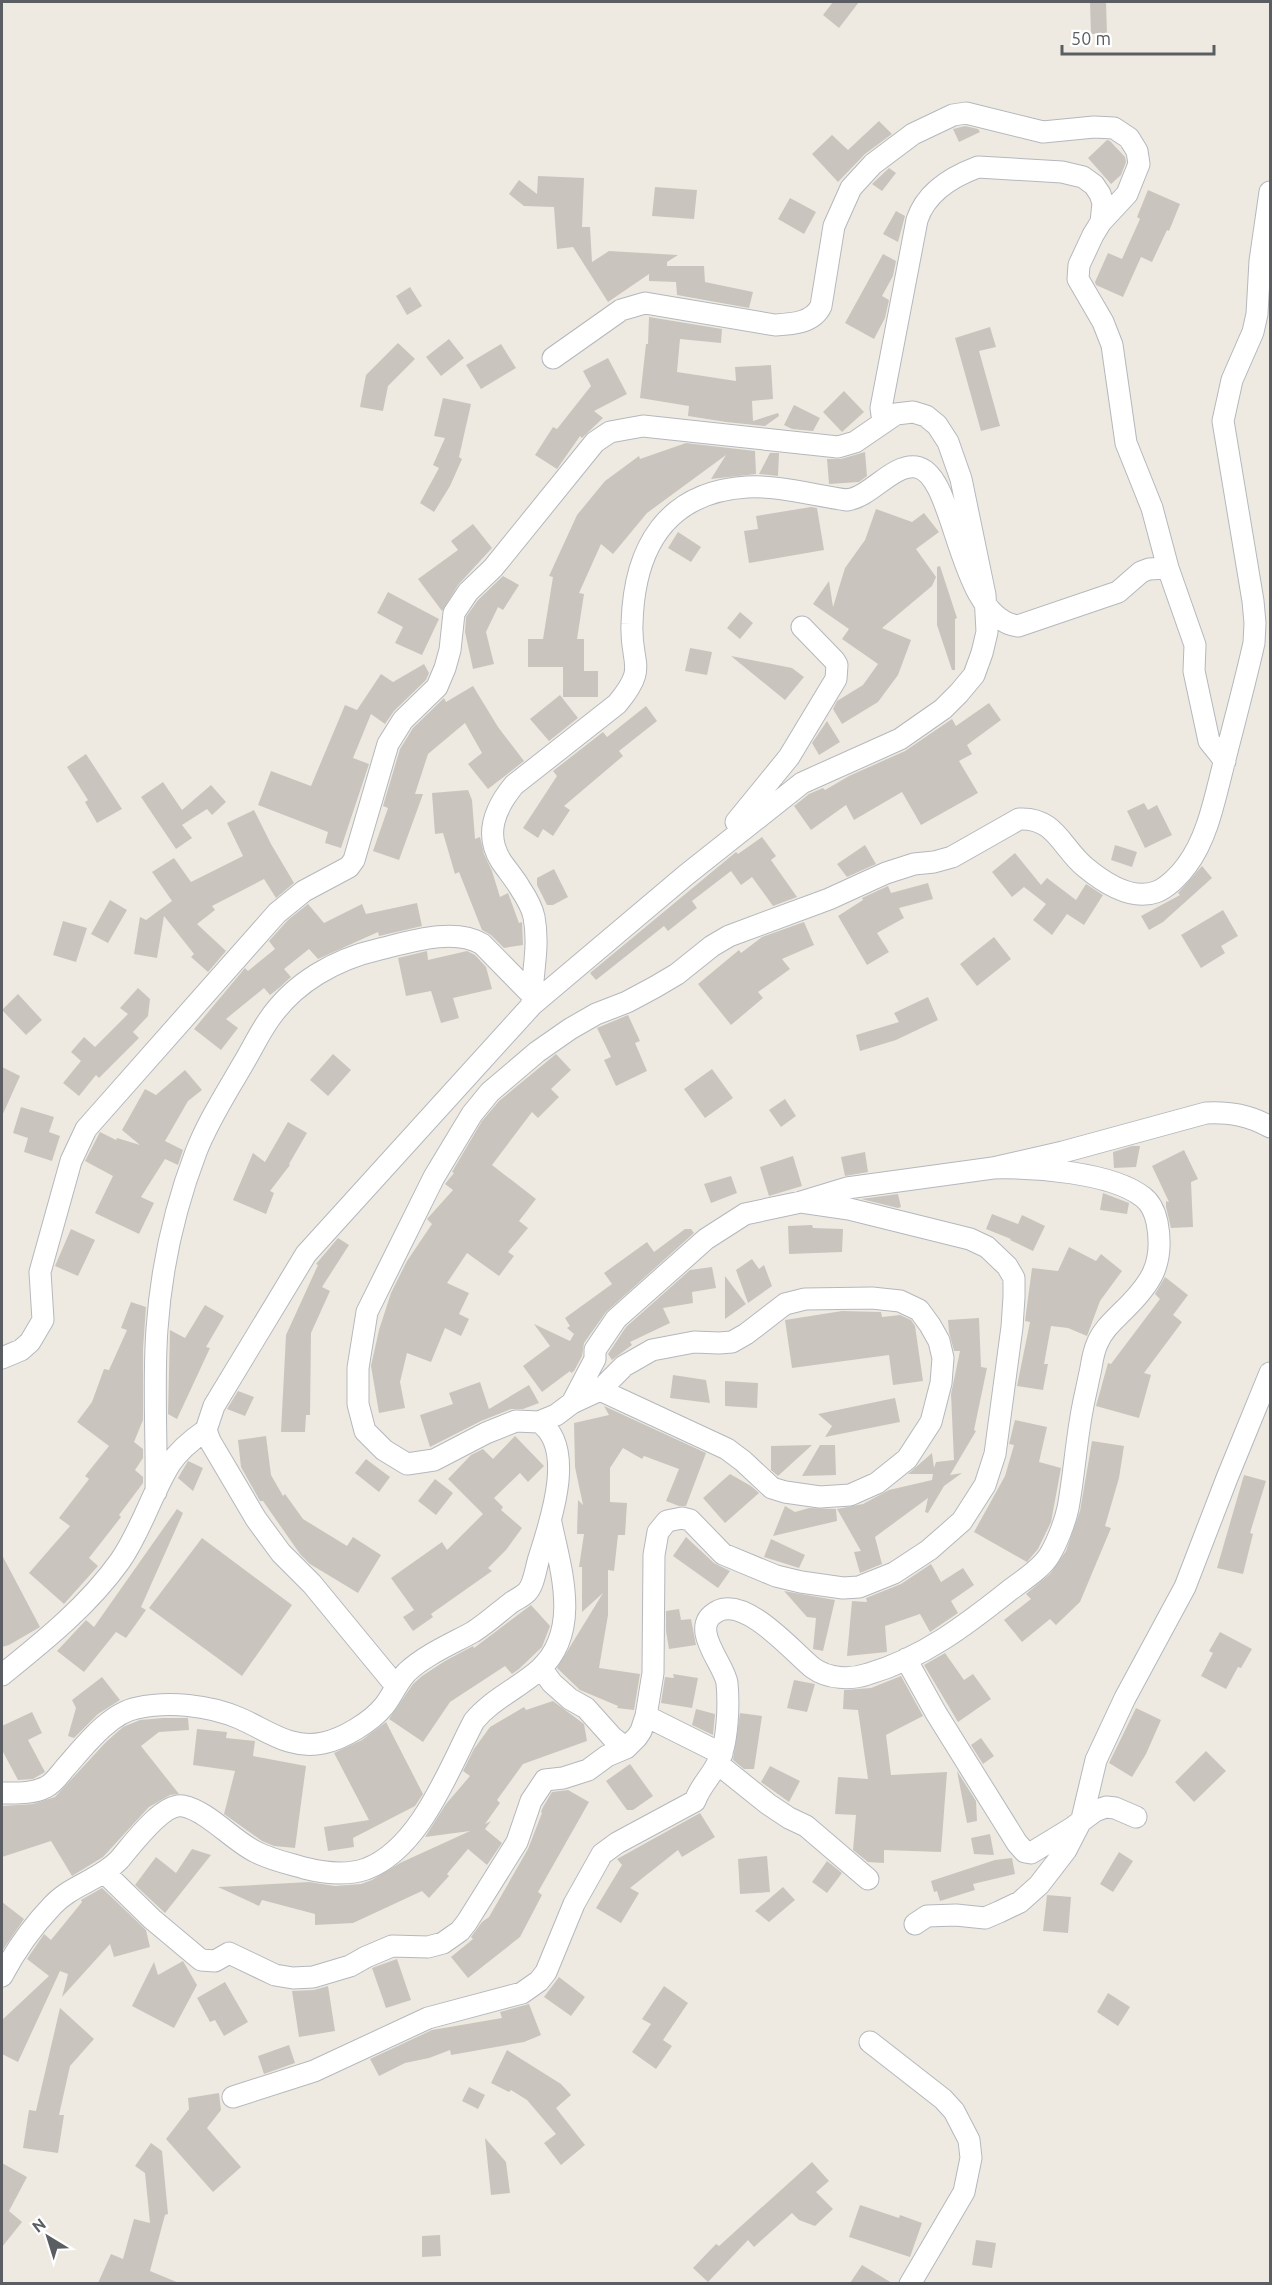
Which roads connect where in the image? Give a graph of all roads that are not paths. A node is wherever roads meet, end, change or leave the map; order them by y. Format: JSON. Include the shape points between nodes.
{"nodes":[{"id":1,"x":1270,"y":192,"type":"edge"},
{"id":2,"x":1101,"y":222,"type":"junction"},
{"id":3,"x":553,"y":358,"type":"dead end"},
{"id":4,"x":883,"y":422,"type":"junction"},
{"id":5,"x":1168,"y":568,"type":"junction"},
{"id":6,"x":986,"y":603,"type":"junction"},
{"id":7,"x":802,"y":627,"type":"dead end"},
{"id":8,"x":1225,"y":761,"type":"junction"},
{"id":9,"x":686,"y":875,"type":"junction"},
{"id":10,"x":532,"y":1000,"type":"junction"},
{"id":11,"x":1270,"y":1127,"type":"edge"},
{"id":12,"x":993,"y":1168,"type":"junction"},
{"id":13,"x":801,"y":1203,"type":"junction"},
{"id":14,"x":2,"y":1358,"type":"edge"},
{"id":15,"x":1270,"y":1373,"type":"edge"},
{"id":16,"x":600,"y":1390,"type":"junction"},
{"id":17,"x":572,"y":1403,"type":"junction"},
{"id":18,"x":539,"y":1422,"type":"junction"},
{"id":19,"x":206,"y":1430,"type":"junction"},
{"id":20,"x":156,"y":1492,"type":"junction"},
{"id":21,"x":550,"y":1520,"type":"junction"},
{"id":22,"x":906,"y":1659,"type":"junction"},
{"id":23,"x":541,"y":1668,"type":"junction"},
{"id":24,"x":2,"y":1675,"type":"edge"},
{"id":25,"x":396,"y":1686,"type":"junction"},
{"id":26,"x":646,"y":1716,"type":"junction"},
{"id":27,"x":626,"y":1748,"type":"junction"},
{"id":28,"x":720,"y":1759,"type":"junction"},
{"id":29,"x":2,"y":1793,"type":"edge"},
{"id":30,"x":1136,"y":1817,"type":"dead end"},
{"id":31,"x":1082,"y":1819,"type":"junction"},
{"id":32,"x":105,"y":1873,"type":"junction"},
{"id":33,"x":868,"y":1879,"type":"dead end"},
{"id":34,"x":915,"y":1924,"type":"dead end"},
{"id":35,"x":2,"y":1976,"type":"edge"},
{"id":36,"x":870,"y":2042,"type":"dead end"},
{"id":37,"x":233,"y":2097,"type":"dead end"},
{"id":38,"x":910,"y":2283,"type":"edge"}],
"edges":[{"from":1,"to":8,"type":"street","via":[[1255,323],[1232,380],[1223,421],[1255,623],[1254,643]]},
{"from":2,"to":3,"type":"street","via":[[1127,194],[1139,164],[1129,138],[1114,128],[1043,132],[973,114],[952,115],[895,146],[851,188],[834,226],[821,306],[810,319],[775,325],[645,303],[621,310]]},
{"from":2,"to":4,"type":"street","via":[[1102,203],[1094,185],[1083,177],[1062,172],[978,167],[931,194],[921,206],[917,220],[881,408]]},
{"from":2,"to":5,"type":"street","via":[[1079,266],[1078,279],[1112,345],[1126,443],[1152,508]]},
{"from":4,"to":6,"type":"street","via":[[896,414],[913,412],[926,416],[948,442],[961,479]]},
{"from":4,"to":14,"type":"street","via":[[855,442],[838,447],[643,426],[610,432],[595,442],[454,613],[445,668],[436,687],[403,720],[388,744],[349,867],[304,891],[277,913],[86,1129],[72,1161],[40,1272],[43,1320],[30,1342]]},
{"from":5,"to":6,"type":"street","via":[[1141,572],[1118,592],[1018,626],[1004,623]]},
{"from":5,"to":8,"type":"street","via":[[1195,645],[1194,671],[1209,741]]},
{"from":6,"to":9,"type":"street","via":[[987,632],[974,675],[943,709],[900,739],[802,783]]},
{"from":6,"to":10,"type":"street","via":[[956,541],[941,492],[925,470],[914,466],[887,477],[856,499],[749,486],[698,498],[665,523],[645,549],[637,572],[631,626],[636,675],[630,689],[617,704],[514,786],[502,799],[494,819],[492,839],[500,860],[534,915],[537,943]]},
{"from":7,"to":9,"type":"street","via":[[837,665],[836,679],[782,766]]},
{"from":8,"to":18,"type":"street","via":[[1212,812],[1198,846],[1187,866],[1156,892],[1123,891],[1084,866],[1041,821],[1019,819],[952,857],[886,873],[729,936],[669,979],[570,1029],[490,1092],[472,1114],[434,1178],[367,1312],[358,1368],[358,1404],[365,1431],[384,1450],[407,1464],[434,1460],[516,1421]]},
{"from":9,"to":10,"type":"street"},
{"from":10,"to":19,"type":"street","via":[[306,1254],[214,1406]]},
{"from":10,"to":20,"type":"street","via":[[482,944],[450,937],[364,952],[330,966],[297,987],[269,1019],[197,1150],[170,1244],[157,1329]]},
{"from":11,"to":12,"type":"street","via":[[1231,1112],[1206,1113]]},
{"from":12,"to":13,"type":"street","via":[[847,1188]]},
{"from":12,"to":22,"type":"street","via":[[1028,1167],[1084,1176],[1119,1185],[1144,1198],[1155,1212],[1159,1256],[1156,1271],[1109,1325],[1092,1357],[1067,1510],[1049,1556],[952,1635]]},
{"from":13,"to":17,"type":"street","via":[[745,1214],[706,1239],[659,1280],[616,1319],[600,1340],[595,1359]]},
{"from":13,"to":26,"type":"street","via":[[849,1209],[970,1239],[1007,1266],[1014,1278],[1012,1327],[995,1454],[985,1485],[962,1521],[894,1573],[859,1587],[843,1588],[776,1576],[723,1554],[690,1520],[667,1521],[658,1532],[654,1555],[653,1673]]},
{"from":15,"to":31,"type":"street","via":[[1185,1587],[1096,1760]]},
{"from":16,"to":16,"type":"street","via":[[624,1366],[651,1350],[694,1342],[732,1342],[785,1304],[805,1299],[900,1301],[919,1310],[939,1341],[943,1358],[931,1422],[907,1459],[877,1483],[840,1496],[820,1497],[772,1488],[727,1449]]},
{"from":16,"to":17,"type":"street"},
{"from":17,"to":18,"type":"street","via":[[556,1416]]},
{"from":18,"to":21,"type":"street","via":[[549,1431],[558,1462],[558,1490]]},
{"from":19,"to":20,"type":"street","via":[[170,1464]]},
{"from":19,"to":25,"type":"street","via":[[256,1519],[281,1553],[312,1584]]},
{"from":20,"to":24,"type":"street","via":[[121,1560],[99,1588]]},
{"from":21,"to":23,"type":"street","via":[[563,1579],[564,1622],[558,1645]]},
{"from":21,"to":25,"type":"street","via":[[528,1591],[489,1621],[408,1672]]},
{"from":22,"to":28,"type":"street","via":[[866,1675],[838,1678],[814,1669],[777,1633],[747,1615],[728,1609],[718,1611],[707,1627],[708,1641],[727,1681]]},
{"from":22,"to":31,"type":"street","via":[[1025,1852],[1032,1853]]},
{"from":23,"to":27,"type":"street","via":[[552,1683],[586,1708]]},
{"from":23,"to":32,"type":"street","via":[[482,1710],[414,1829],[384,1860],[366,1869],[320,1872],[272,1860],[241,1845],[196,1812],[176,1806],[141,1834]]},
{"from":25,"to":29,"type":"street","via":[[384,1706],[364,1723],[325,1743],[307,1746],[290,1743],[212,1710],[158,1704],[134,1708],[93,1737],[48,1787]]},
{"from":26,"to":27,"type":"street","via":[[637,1737]]},
{"from":26,"to":28,"type":"street"},
{"from":27,"to":32,"type":"street","via":[[588,1770],[545,1780],[531,1800],[517,1842],[467,1922],[452,1937],[428,1947],[392,1946],[336,1971],[293,1978],[275,1975],[229,1953],[215,1960],[201,1960]]},
{"from":28,"to":33,"type":"street","via":[[768,1804],[806,1826]]},
{"from":28,"to":37,"type":"street","via":[[694,1801],[602,1854],[574,1904],[546,1972],[532,1987],[508,1998],[428,2018],[314,2071]]},
{"from":30,"to":31,"type":"street","via":[[1110,1807]]},
{"from":31,"to":34,"type":"street","via":[[1053,1868],[1020,1902],[985,1918],[927,1916]]},
{"from":32,"to":35,"type":"street","via":[[79,1885],[54,1904],[32,1929]]},
{"from":36,"to":38,"type":"street","via":[[943,2099],[969,2140],[971,2158],[964,2192]]}]}
